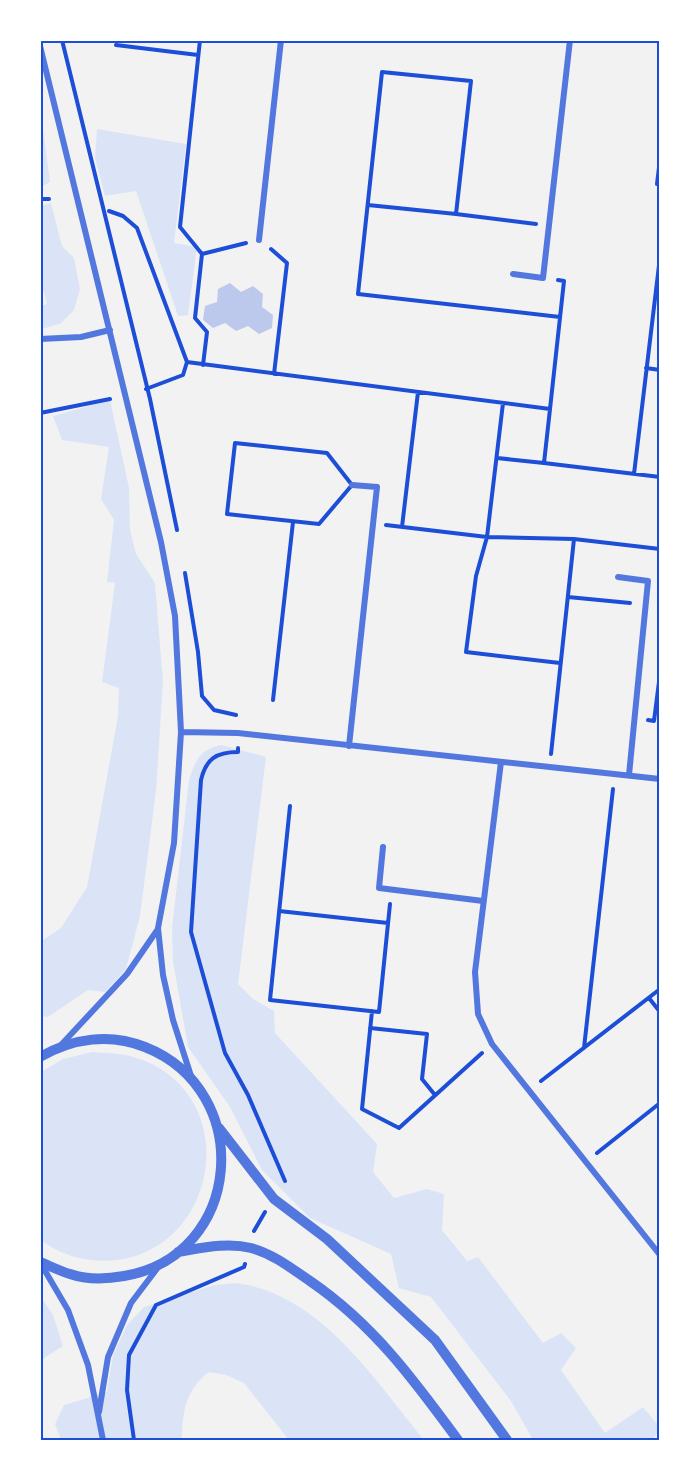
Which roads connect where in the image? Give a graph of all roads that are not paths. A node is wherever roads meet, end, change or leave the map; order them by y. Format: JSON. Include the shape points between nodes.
{"nodes":[{"id":1,"x":281,"y":40,"type":"edge"},
{"id":2,"x":570,"y":40,"type":"edge"},
{"id":3,"x":40,"y":46,"type":"edge"},
{"id":4,"x":259,"y":240,"type":"road end"},
{"id":5,"x":513,"y":274,"type":"dead end"},
{"id":6,"x":110,"y":330,"type":"junction"},
{"id":7,"x":40,"y":339,"type":"edge"},
{"id":8,"x":352,"y":485,"type":"road end"},
{"id":9,"x":618,"y":577,"type":"dead end"},
{"id":10,"x":181,"y":732,"type":"junction"},
{"id":11,"x":349,"y":746,"type":"junction"},
{"id":12,"x":501,"y":762,"type":"junction"},
{"id":13,"x":629,"y":775,"type":"junction"},
{"id":14,"x":660,"y":779,"type":"edge"},
{"id":15,"x":383,"y":847,"type":"dead end"},
{"id":16,"x":483,"y":901,"type":"junction"},
{"id":17,"x":158,"y":928,"type":"junction"},
{"id":18,"x":61,"y":1046,"type":"junction"},
{"id":19,"x":40,"y":1057,"type":"edge"},
{"id":20,"x":191,"y":1077,"type":"junction"},
{"id":21,"x":219,"y":1127,"type":"junction"},
{"id":22,"x":178,"y":1252,"type":"junction"},
{"id":23,"x":660,"y":1255,"type":"edge"},
{"id":24,"x":40,"y":1263,"type":"edge"},
{"id":25,"x":160,"y":1264,"type":"junction"},
{"id":26,"x":99,"y":1416,"type":"junction"},
{"id":27,"x":103,"y":1440,"type":"edge"},
{"id":28,"x":458,"y":1440,"type":"edge"},
{"id":29,"x":507,"y":1440,"type":"edge"}],
"edges":[{"from":1,"to":4,"type":"street"},
{"from":2,"to":5,"type":"street","via":[[543,278]]},
{"from":3,"to":6,"type":"street"},
{"from":6,"to":7,"type":"street","via":[[81,337]]},
{"from":6,"to":10,"type":"street","via":[[175,616]]},
{"from":8,"to":11,"type":"street","via":[[377,488]]},
{"from":9,"to":13,"type":"street","via":[[648,581]]},
{"from":10,"to":11,"type":"street"},
{"from":10,"to":17,"type":"street","via":[[174,843]]},
{"from":11,"to":12,"type":"street"},
{"from":12,"to":13,"type":"street"},
{"from":12,"to":16,"type":"street"},
{"from":13,"to":14,"type":"street"},
{"from":15,"to":16,"type":"street","via":[[379,888]]},
{"from":16,"to":23,"type":"street","via":[[475,994],[478,1014],[492,1044]]},
{"from":17,"to":18,"type":"street","via":[[127,974]]},
{"from":17,"to":20,"type":"street","via":[[163,975]]},
{"from":18,"to":19,"type":"street"},
{"from":18,"to":20,"type":"street","via":[[95,1038],[130,1041],[164,1054]]},
{"from":20,"to":21,"type":"street","via":[[208,1101]]},
{"from":21,"to":22,"type":"street","via":[[223,1161],[217,1196],[202,1227]]},
{"from":21,"to":29,"type":"street","via":[[274,1199],[327,1239],[435,1340]]},
{"from":22,"to":25,"type":"street"},
{"from":22,"to":28,"type":"street","via":[[217,1245],[249,1248],[281,1260],[342,1303],[402,1364]]},
{"from":24,"to":25,"type":"street","via":[[71,1275],[105,1279],[140,1273]]},
{"from":24,"to":26,"type":"street","via":[[68,1310],[88,1365]]},
{"from":25,"to":26,"type":"street","via":[[131,1303],[108,1357]]},
{"from":26,"to":27,"type":"street"}]}
